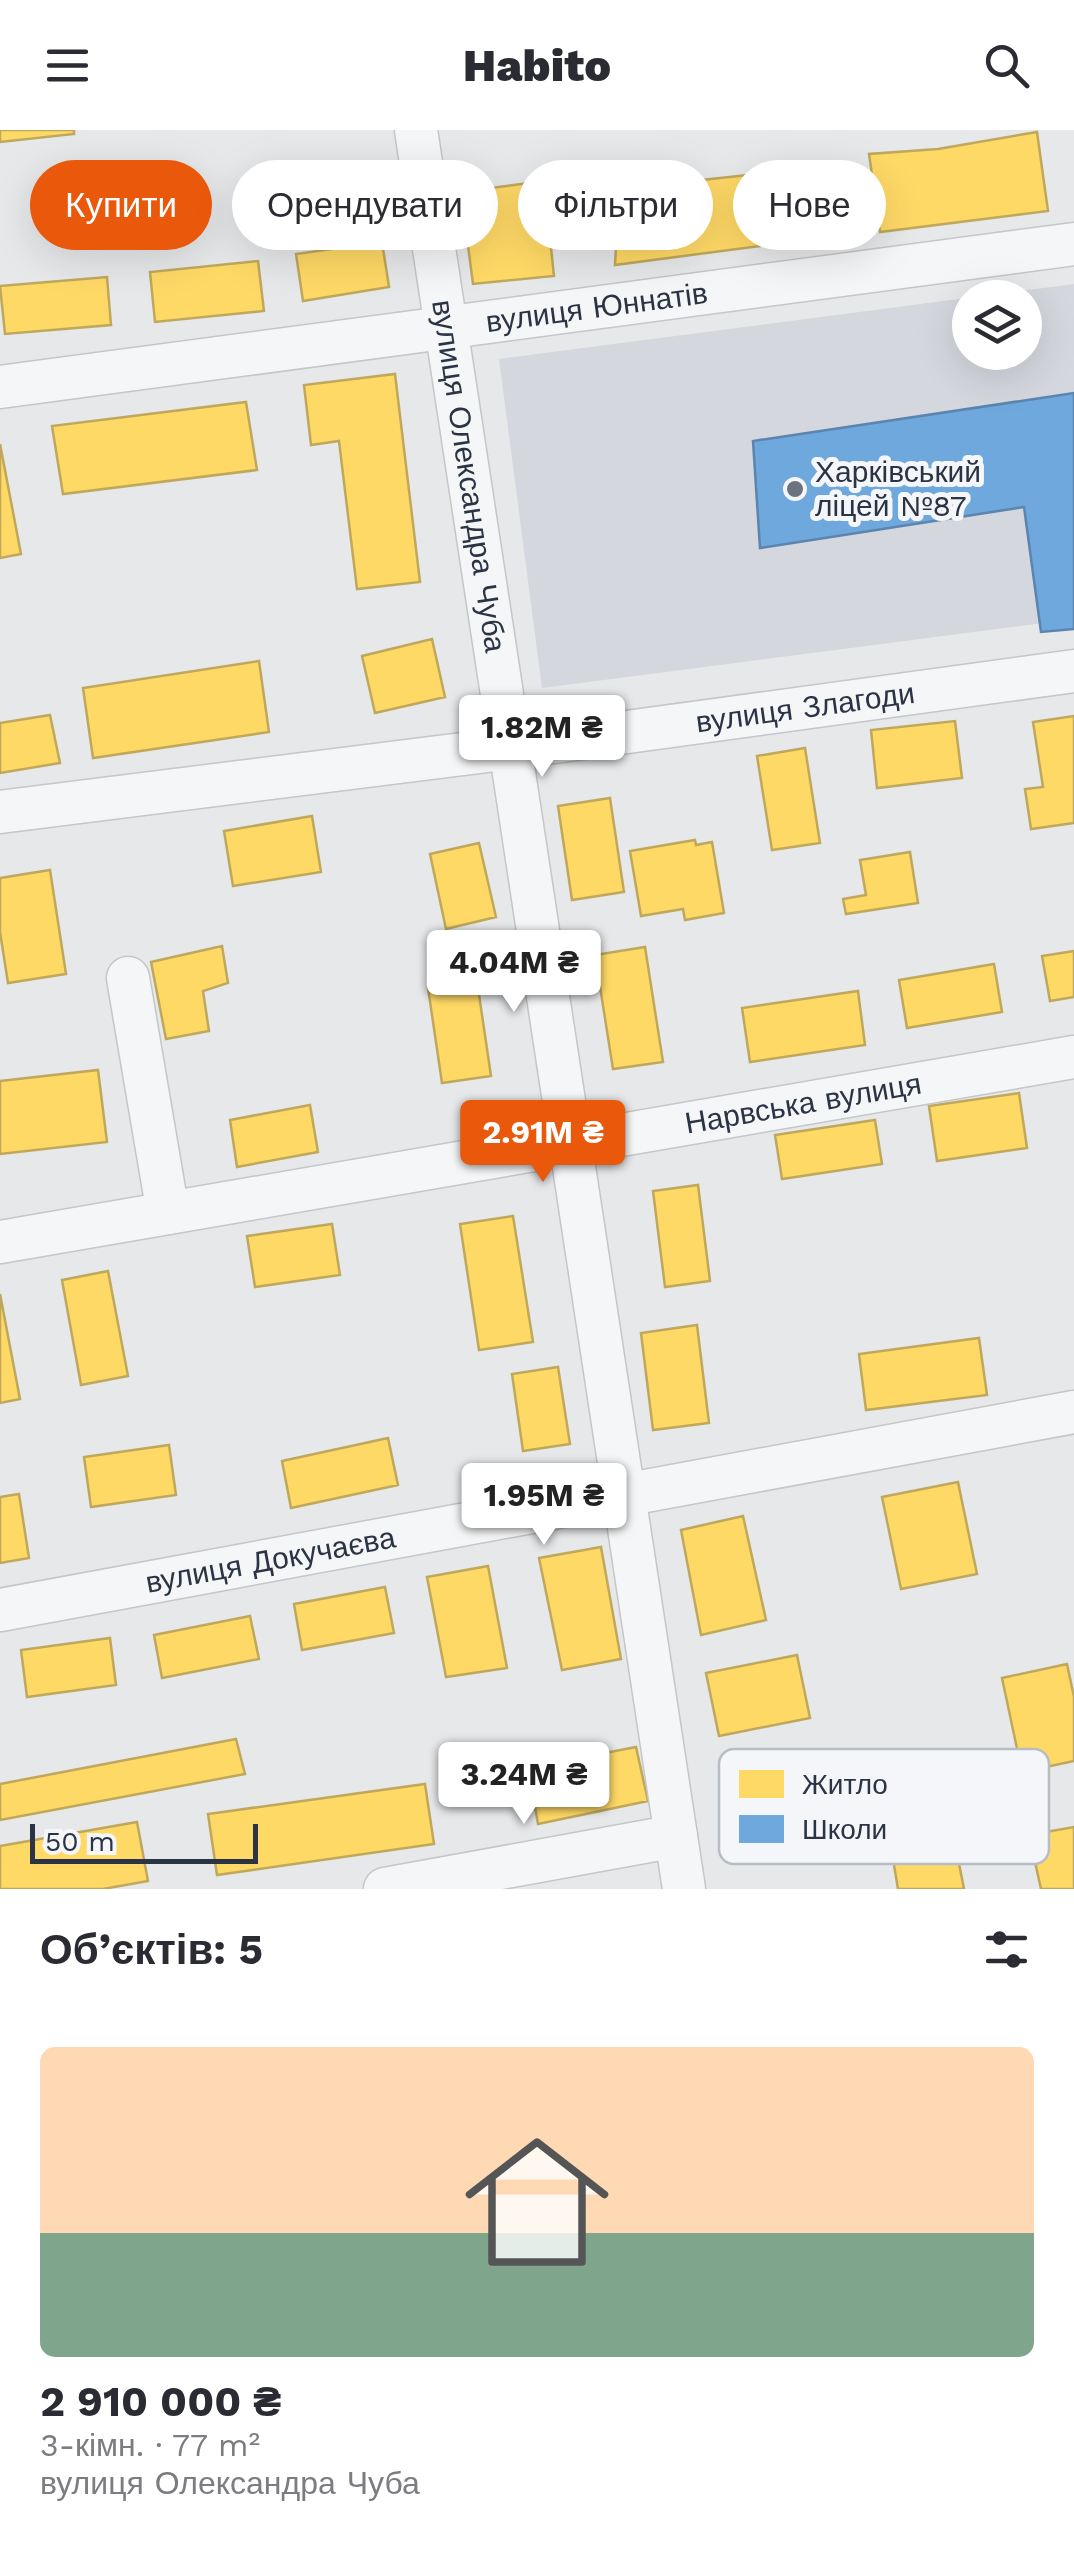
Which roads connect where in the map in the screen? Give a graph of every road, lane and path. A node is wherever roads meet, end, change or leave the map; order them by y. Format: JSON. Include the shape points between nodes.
{"nodes":[{"id":1,"x":416,"y":130,"type":"edge"},
{"id":2,"x":1074,"y":244,"type":"edge"},
{"id":3,"x":444,"y":328,"type":"junction"},
{"id":4,"x":0,"y":387,"type":"edge"},
{"id":5,"x":1074,"y":671,"type":"edge"},
{"id":6,"x":510,"y":748,"type":"junction"},
{"id":7,"x":0,"y":812,"type":"edge"},
{"id":8,"x":128,"y":978,"type":"dead end"},
{"id":9,"x":1074,"y":1058,"type":"edge"},
{"id":10,"x":571,"y":1143,"type":"junction"},
{"id":11,"x":168,"y":1213,"type":"junction"},
{"id":12,"x":0,"y":1242,"type":"edge"},
{"id":13,"x":1074,"y":1412,"type":"edge"},
{"id":14,"x":626,"y":1496,"type":"junction"},
{"id":15,"x":0,"y":1610,"type":"edge"},
{"id":16,"x":676,"y":1836,"type":"junction"},
{"id":17,"x":385,"y":1889,"type":"edge"},
{"id":18,"x":684,"y":1889,"type":"edge"}],
"edges":[{"from":1,"to":3,"type":"street","name":"вулиця Олександра Чуба"},
{"from":2,"to":3,"type":"street","name":"вулиця Юннатів"},
{"from":3,"to":4,"type":"street","name":"вулиця Юннатів"},
{"from":3,"to":6,"type":"street","name":"вулиця Олександра Чуба"},
{"from":5,"to":6,"type":"street","name":"вулиця Злагоди"},
{"from":6,"to":7,"type":"street","name":"вулиця Злагоди"},
{"from":6,"to":10,"type":"street","name":"вулиця Олександра Чуба"},
{"from":8,"to":11,"type":"street"},
{"from":9,"to":10,"type":"street","name":"Нарвська вулиця"},
{"from":10,"to":11,"type":"street","name":"Нарвська вулиця"},
{"from":10,"to":14,"type":"street","name":"вулиця Олександра Чуба"},
{"from":11,"to":12,"type":"street","name":"Нарвська вулиця"},
{"from":13,"to":14,"type":"street","name":"вулиця Докучаєва"},
{"from":14,"to":15,"type":"street","name":"вулиця Докучаєва"},
{"from":14,"to":16,"type":"street","name":"вулиця Олександра Чуба"},
{"from":16,"to":17,"type":"street"},
{"from":16,"to":18,"type":"street","name":"вулиця Олександра Чуба"}]}
